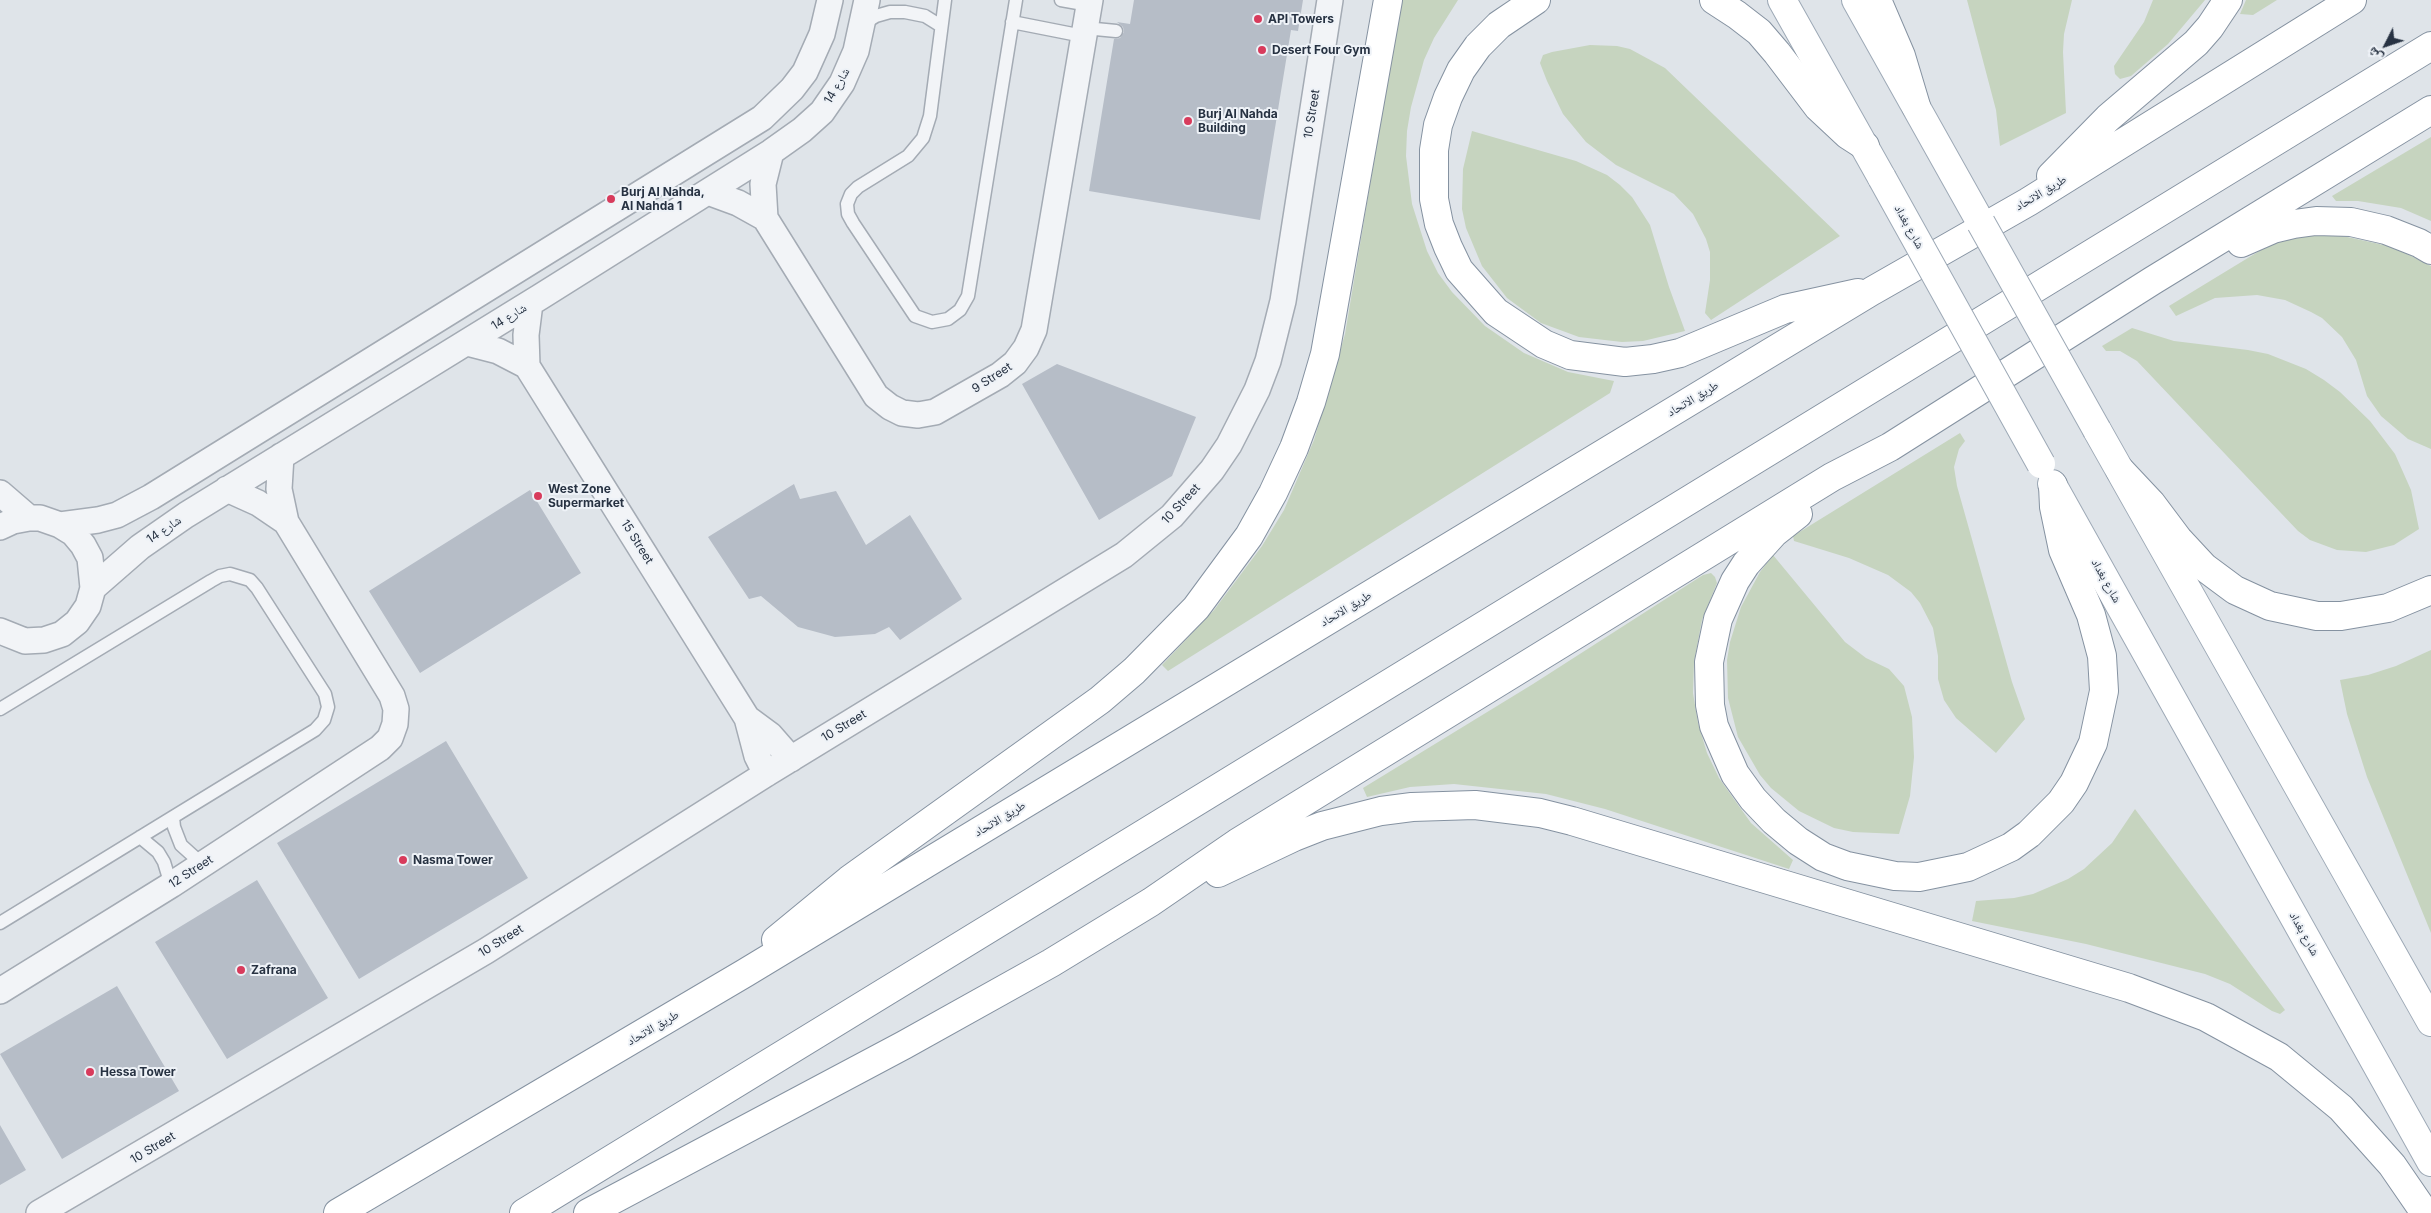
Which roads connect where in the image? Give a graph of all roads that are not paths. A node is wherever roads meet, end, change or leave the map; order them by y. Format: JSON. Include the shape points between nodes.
{"nodes":[{"id":1,"x":830,"y":0,"type":"edge"},
{"id":2,"x":945,"y":0,"type":"edge"},
{"id":3,"x":1016,"y":0,"type":"edge"},
{"id":4,"x":1061,"y":0,"type":"edge"},
{"id":5,"x":1330,"y":0,"type":"edge"},
{"id":6,"x":1388,"y":0,"type":"edge"},
{"id":7,"x":1536,"y":0,"type":"edge"},
{"id":8,"x":1714,"y":0,"type":"edge"},
{"id":9,"x":1782,"y":0,"type":"edge"},
{"id":10,"x":1856,"y":0,"type":"edge"},
{"id":11,"x":1877,"y":0,"type":"edge"},
{"id":12,"x":2228,"y":0,"type":"edge"},
{"id":13,"x":2352,"y":0,"type":"edge"},
{"id":14,"x":865,"y":12,"type":"edge"},
{"id":15,"x":1090,"y":20,"type":"edge"},
{"id":16,"x":1012,"y":22,"type":"junction"},
{"id":17,"x":941,"y":26,"type":"junction"},
{"id":18,"x":1115,"y":34,"type":"dead end"},
{"id":19,"x":2431,"y":46,"type":"edge"},
{"id":20,"x":1916,"y":106,"type":"junction"},
{"id":21,"x":2431,"y":110,"type":"edge"},
{"id":22,"x":1866,"y":146,"type":"junction"},
{"id":23,"x":772,"y":152,"type":"junction"},
{"id":24,"x":708,"y":192,"type":"junction"},
{"id":25,"x":2028,"y":202,"type":"junction"},
{"id":26,"x":765,"y":218,"type":"junction"},
{"id":27,"x":2431,"y":250,"type":"edge"},
{"id":28,"x":2152,"y":281,"type":"junction"},
{"id":29,"x":1872,"y":291,"type":"junction"},
{"id":30,"x":530,"y":303,"type":"junction"},
{"id":31,"x":466,"y":342,"type":"junction"},
{"id":32,"x":527,"y":366,"type":"junction"},
{"id":33,"x":1890,"y":447,"type":"junction"},
{"id":34,"x":281,"y":456,"type":"junction"},
{"id":35,"x":2120,"y":470,"type":"junction"},
{"id":36,"x":2047,"y":475,"type":"junction"},
{"id":37,"x":227,"y":489,"type":"junction"},
{"id":38,"x":0,"y":493,"type":"edge"},
{"id":39,"x":29,"y":518,"type":"junction"},
{"id":40,"x":286,"y":522,"type":"junction"},
{"id":41,"x":60,"y":525,"type":"junction"},
{"id":42,"x":0,"y":527,"type":"edge"},
{"id":43,"x":93,"y":588,"type":"junction"},
{"id":44,"x":2431,"y":590,"type":"edge"},
{"id":45,"x":2,"y":635,"type":"edge"},
{"id":46,"x":0,"y":710,"type":"edge"},
{"id":47,"x":747,"y":718,"type":"junction"},
{"id":48,"x":790,"y":759,"type":"junction"},
{"id":49,"x":766,"y":774,"type":"junction"},
{"id":50,"x":173,"y":817,"type":"junction"},
{"id":51,"x":140,"y":837,"type":"junction"},
{"id":52,"x":202,"y":864,"type":"junction"},
{"id":53,"x":171,"y":885,"type":"junction"},
{"id":54,"x":1150,"y":902,"type":"junction"},
{"id":55,"x":0,"y":923,"type":"edge"},
{"id":56,"x":745,"y":973,"type":"junction"},
{"id":57,"x":0,"y":992,"type":"edge"},
{"id":58,"x":2431,"y":1022,"type":"edge"},
{"id":59,"x":2431,"y":1162,"type":"edge"},
{"id":60,"x":39,"y":1213,"type":"edge"},
{"id":61,"x":338,"y":1213,"type":"edge"},
{"id":62,"x":524,"y":1213,"type":"edge"},
{"id":63,"x":588,"y":1213,"type":"edge"},
{"id":64,"x":2425,"y":1213,"type":"edge"}],
"edges":[{"from":1,"to":41,"type":"street","via":[[822,34],[805,72],[783,100],[762,118],[151,497],[117,514],[89,522]]},
{"from":2,"to":17,"type":"lane"},
{"from":3,"to":16,"type":"lane"},
{"from":4,"to":15,"type":"lane"},
{"from":5,"to":48,"type":"street","name":"10 Street","via":[[1276,331],[1258,390],[1212,470],[1172,516],[1124,555]]},
{"from":6,"to":56,"type":"main road","via":[[1325,354],[1294,448],[1249,536],[1196,608],[1134,672],[1086,711],[819,903]]},
{"from":7,"to":29,"type":"main road","via":[[1499,25],[1461,70],[1438,126],[1434,150],[1434,199],[1448,247],[1459,270],[1496,312],[1544,344],[1570,355],[1625,362],[1680,353],[1785,308]]},
{"from":8,"to":22,"type":"main road","via":[[1759,32],[1818,107]]},
{"from":9,"to":22,"type":"main road","name":"شارع بغداد"},
{"from":10,"to":20,"type":"main road"},
{"from":11,"to":20,"type":"main road","via":[[1901,56]]},
{"from":12,"to":25,"type":"main road","via":[[2196,43],[2101,125]]},
{"from":13,"to":25,"type":"main road","name":"طريق الاتحاد"},
{"from":14,"to":17,"type":"lane","via":[[906,12],[925,16]]},
{"from":14,"to":23,"type":"street","name":"شارع 14","via":[[856,51],[842,84],[802,130]]},
{"from":15,"to":16,"type":"lane"},
{"from":15,"to":18,"type":"lane"},
{"from":15,"to":26,"type":"street","name":"9 Street","via":[[1039,312],[1026,348],[1000,375],[935,412],[918,415],[890,407],[868,385]]},
{"from":16,"to":17,"type":"lane","via":[[968,296],[960,310],[948,319],[932,322],[915,316],[853,223],[847,204],[850,194],[858,187],[908,156],[923,138],[930,116]]},
{"from":19,"to":62,"type":"main road"},
{"from":20,"to":35,"type":"main road","bridge":true},
{"from":21,"to":28,"type":"main road"},
{"from":22,"to":36,"type":"main road","name":"شارع بغداد","bridge":true},
{"from":23,"to":24,"type":"street","name":"شارع 14"},
{"from":23,"to":26,"type":"street","via":[[763,184]]},
{"from":24,"to":26,"type":"street"},
{"from":24,"to":30,"type":"street","name":"شارع 14"},
{"from":25,"to":29,"type":"main road","name":"طريق الاتحاد"},
{"from":27,"to":28,"type":"main road","via":[[2386,230],[2351,222],[2316,221],[2273,229],[2194,266]]},
{"from":28,"to":33,"type":"main road"},
{"from":29,"to":56,"type":"main road","name":"طريق الاتحاد"},
{"from":30,"to":31,"type":"street","name":"شارع 14"},
{"from":30,"to":32,"type":"street"},
{"from":31,"to":32,"type":"street","via":[[498,351]]},
{"from":31,"to":34,"type":"street","name":"شارع 14"},
{"from":32,"to":47,"type":"street","name":"15 Street"},
{"from":33,"to":36,"type":"main road","via":[[1870,465],[1790,520],[1759,548],[1726,599],[1716,626],[1710,662],[1710,705],[1714,726],[1735,774],[1753,799],[1774,821],[1823,857],[1871,873],[1895,876],[1944,874],[1991,858],[2017,843],[2046,819],[2074,783],[2084,764],[2102,708],[2102,656],[2091,615],[2063,550]]},
{"from":33,"to":54,"type":"main road","via":[[1832,477],[1727,541],[1237,843]]},
{"from":34,"to":37,"type":"street","name":"شارع 14"},
{"from":34,"to":40,"type":"street","via":[[279,489]]},
{"from":35,"to":44,"type":"main road","via":[[2204,567],[2235,590],[2261,602],[2294,612],[2341,616],[2388,608]]},
{"from":35,"to":58,"type":"main road"},
{"from":36,"to":59,"type":"main road","name":"شارع بغداد"},
{"from":37,"to":40,"type":"street","via":[[258,503]]},
{"from":37,"to":43,"type":"street","name":"شارع 14","via":[[140,547]]},
{"from":38,"to":39,"type":"street"},
{"from":39,"to":41,"type":"street"},
{"from":39,"to":42,"type":"street"},
{"from":40,"to":52,"type":"street","name":"12 Street","via":[[392,696],[395,724],[390,738],[380,748]]},
{"from":41,"to":43,"type":"street","via":[[73,533],[90,558]]},
{"from":43,"to":45,"type":"street","via":[[88,606],[77,622],[62,634],[44,640],[25,641]]},
{"from":46,"to":50,"type":"lane","via":[[220,576],[230,574],[250,580],[326,694],[328,707],[324,720],[315,730]]},
{"from":47,"to":48,"type":"street","via":[[770,736]]},
{"from":47,"to":49,"type":"street"},
{"from":48,"to":49,"type":"street","name":"10 Street"},
{"from":49,"to":60,"type":"street","name":"10 Street","via":[[486,951]]},
{"from":50,"to":51,"type":"lane"},
{"from":50,"to":52,"type":"lane","via":[[181,845]]},
{"from":51,"to":53,"type":"lane","via":[[158,852]]},
{"from":51,"to":55,"type":"lane"},
{"from":52,"to":53,"type":"street","name":"12 Street"},
{"from":53,"to":57,"type":"street","name":"12 Street"},
{"from":54,"to":63,"type":"main road","via":[[904,1046]]},
{"from":54,"to":64,"type":"main road","via":[[1294,837],[1344,819],[1412,806],[1475,805],[1540,813],[2129,988],[2206,1017],[2279,1058],[2341,1108],[2392,1165]]},
{"from":56,"to":61,"type":"main road","name":"طريق الاتحاد"}]}
